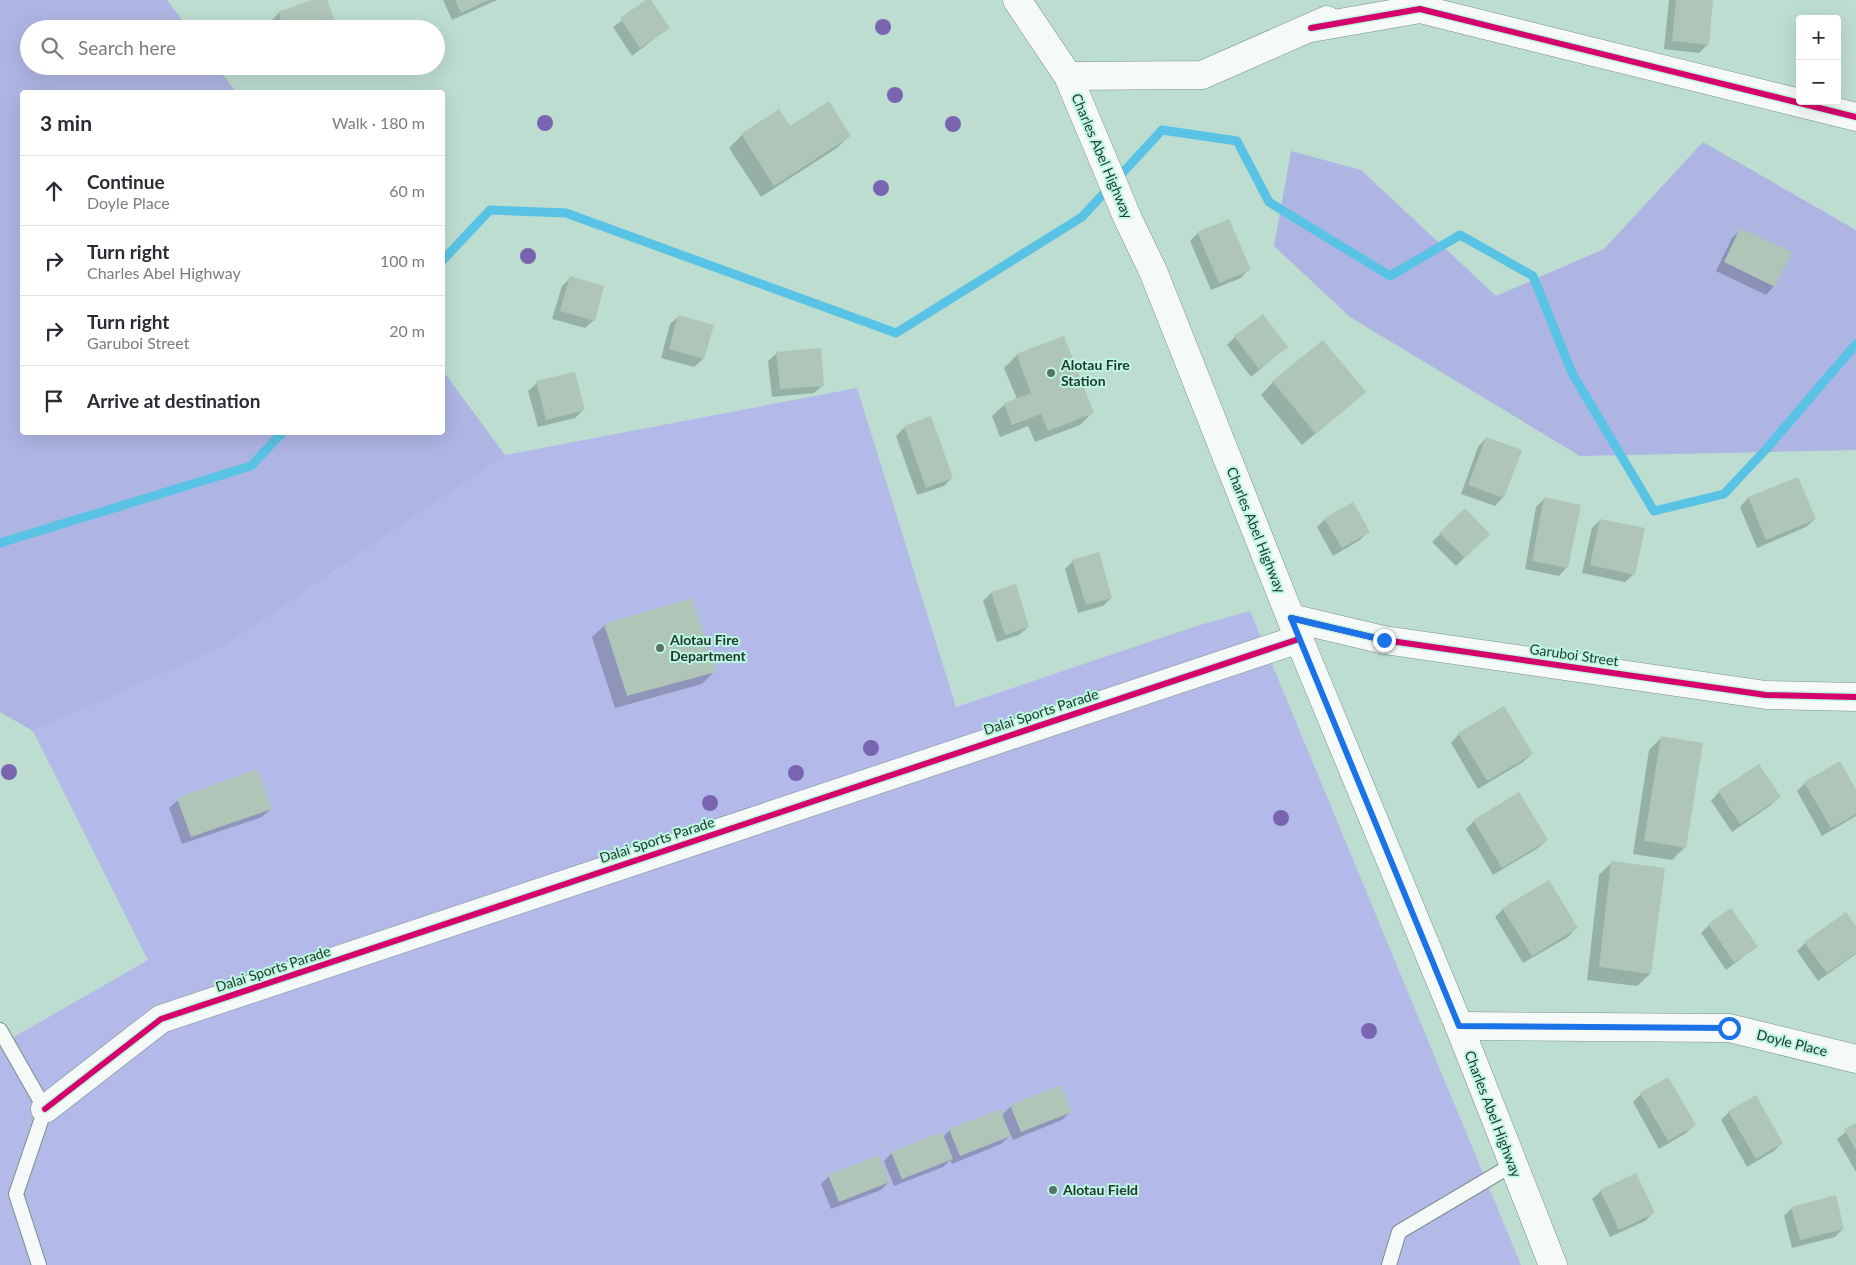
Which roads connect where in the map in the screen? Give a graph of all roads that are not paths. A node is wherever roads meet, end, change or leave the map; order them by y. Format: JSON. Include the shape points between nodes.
{"nodes":[{"id":1,"x":1018,"y":0,"type":"edge"},
{"id":2,"x":1369,"y":0,"type":"edge"},
{"id":3,"x":1311,"y":28,"type":"junction"},
{"id":4,"x":1068,"y":76,"type":"junction"},
{"id":5,"x":1856,"y":117,"type":"edge"},
{"id":6,"x":1295,"y":628,"type":"junction"},
{"id":7,"x":1856,"y":697,"type":"edge"},
{"id":8,"x":1459,"y":1026,"type":"junction"},
{"id":9,"x":0,"y":1030,"type":"edge"},
{"id":10,"x":1856,"y":1059,"type":"edge"},
{"id":11,"x":45,"y":1109,"type":"junction"},
{"id":12,"x":1512,"y":1165,"type":"junction"},
{"id":13,"x":39,"y":1265,"type":"edge"},
{"id":14,"x":1389,"y":1265,"type":"edge"},
{"id":15,"x":1553,"y":1265,"type":"edge"}],
"edges":[{"from":1,"to":4,"type":"street","name":"Charles Abel Highway"},
{"from":2,"to":3,"type":"street"},
{"from":3,"to":4,"type":"street","via":[[1202,75]]},
{"from":3,"to":5,"type":"street","via":[[1420,9]]},
{"from":4,"to":6,"type":"street","name":"Charles Abel Highway","via":[[1153,271]]},
{"from":6,"to":7,"type":"street","name":"Garuboi Street","via":[[1766,696]]},
{"from":6,"to":8,"type":"street","name":"Charles Abel Highway"},
{"from":6,"to":11,"type":"street","name":"Dalai Sports Parade","via":[[161,1019]]},
{"from":8,"to":10,"type":"street","name":"Doyle Place","via":[[1729,1028]]},
{"from":8,"to":12,"type":"street","name":"Charles Abel Highway"},
{"from":9,"to":11,"type":"lane"},
{"from":11,"to":13,"type":"lane","via":[[16,1194]]},
{"from":12,"to":14,"type":"lane","via":[[1399,1232]]},
{"from":12,"to":15,"type":"street","name":"Charles Abel Highway"}]}
